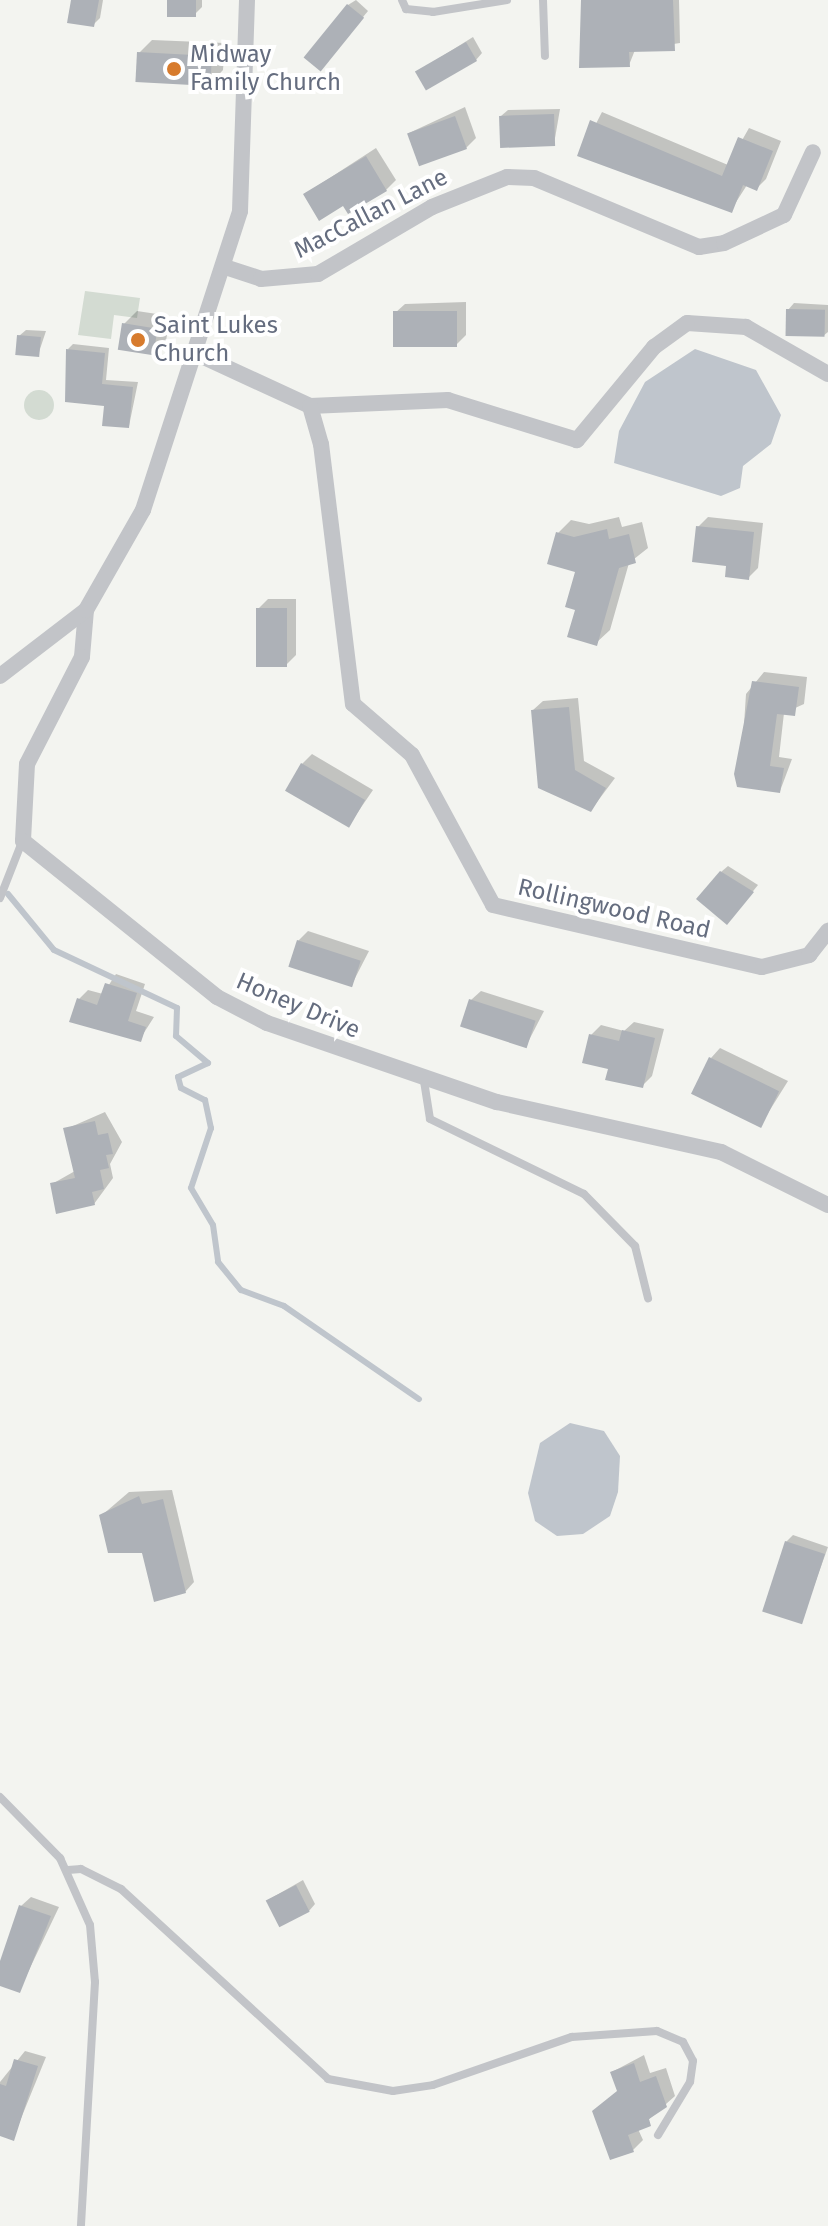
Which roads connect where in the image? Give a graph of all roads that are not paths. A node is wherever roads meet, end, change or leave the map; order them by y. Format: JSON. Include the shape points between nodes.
{"nodes":[{"id":1,"x":247,"y":0,"type":"edge"},
{"id":2,"x":402,"y":0,"type":"edge"},
{"id":3,"x":507,"y":0,"type":"edge"},
{"id":4,"x":543,"y":0,"type":"edge"},
{"id":5,"x":545,"y":56,"type":"dead end"},
{"id":6,"x":813,"y":152,"type":"dead end"},
{"id":7,"x":225,"y":267,"type":"junction"},
{"id":8,"x":193,"y":352,"type":"junction"},
{"id":9,"x":828,"y":374,"type":"edge"},
{"id":10,"x":310,"y":406,"type":"junction"},
{"id":11,"x":86,"y":610,"type":"junction"},
{"id":12,"x":0,"y":676,"type":"edge"},
{"id":13,"x":23,"y":841,"type":"junction"},
{"id":14,"x":0,"y":898,"type":"edge"},
{"id":15,"x":828,"y":931,"type":"edge"},
{"id":16,"x":424,"y":1081,"type":"junction"},
{"id":17,"x":828,"y":1205,"type":"edge"},
{"id":18,"x":648,"y":1298,"type":"dead end"},
{"id":19,"x":0,"y":1797,"type":"edge"},
{"id":20,"x":68,"y":1870,"type":"junction"},
{"id":21,"x":658,"y":2135,"type":"dead end"},
{"id":22,"x":81,"y":2226,"type":"edge"}],
"edges":[{"from":1,"to":7,"type":"street","via":[[246,165]]},
{"from":2,"to":3,"type":"lane","via":[[406,9],[433,12]]},
{"from":4,"to":5,"type":"lane"},
{"from":6,"to":7,"type":"street","name":"MacCallan Lane","via":[[784,215],[724,243],[699,247],[534,178],[507,177],[432,207],[309,277],[261,279]]},
{"from":7,"to":8,"type":"street"},
{"from":8,"to":10,"type":"street"},
{"from":8,"to":11,"type":"street","via":[[143,510]]},
{"from":9,"to":10,"type":"street","via":[[746,327],[687,323],[654,347],[577,440],[448,400]]},
{"from":10,"to":15,"type":"street","name":"Rollingwood Road","via":[[321,444],[353,704],[412,755],[493,905],[762,967],[809,955]]},
{"from":11,"to":12,"type":"street"},
{"from":11,"to":13,"type":"street","via":[[82,657],[27,764]]},
{"from":13,"to":14,"type":"lane"},
{"from":13,"to":16,"type":"street","name":"Honey Drive","via":[[217,997]]},
{"from":16,"to":17,"type":"street","name":"Honey Drive","via":[[721,1152]]},
{"from":16,"to":18,"type":"lane","via":[[430,1119],[584,1194],[635,1246]]},
{"from":19,"to":20,"type":"lane"},
{"from":20,"to":21,"type":"lane","via":[[81,1869],[121,1889],[328,2079],[393,2091],[433,2085],[572,2037],[657,2031],[683,2042],[693,2061],[690,2082]]},
{"from":20,"to":22,"type":"lane","via":[[95,1961]]}]}
